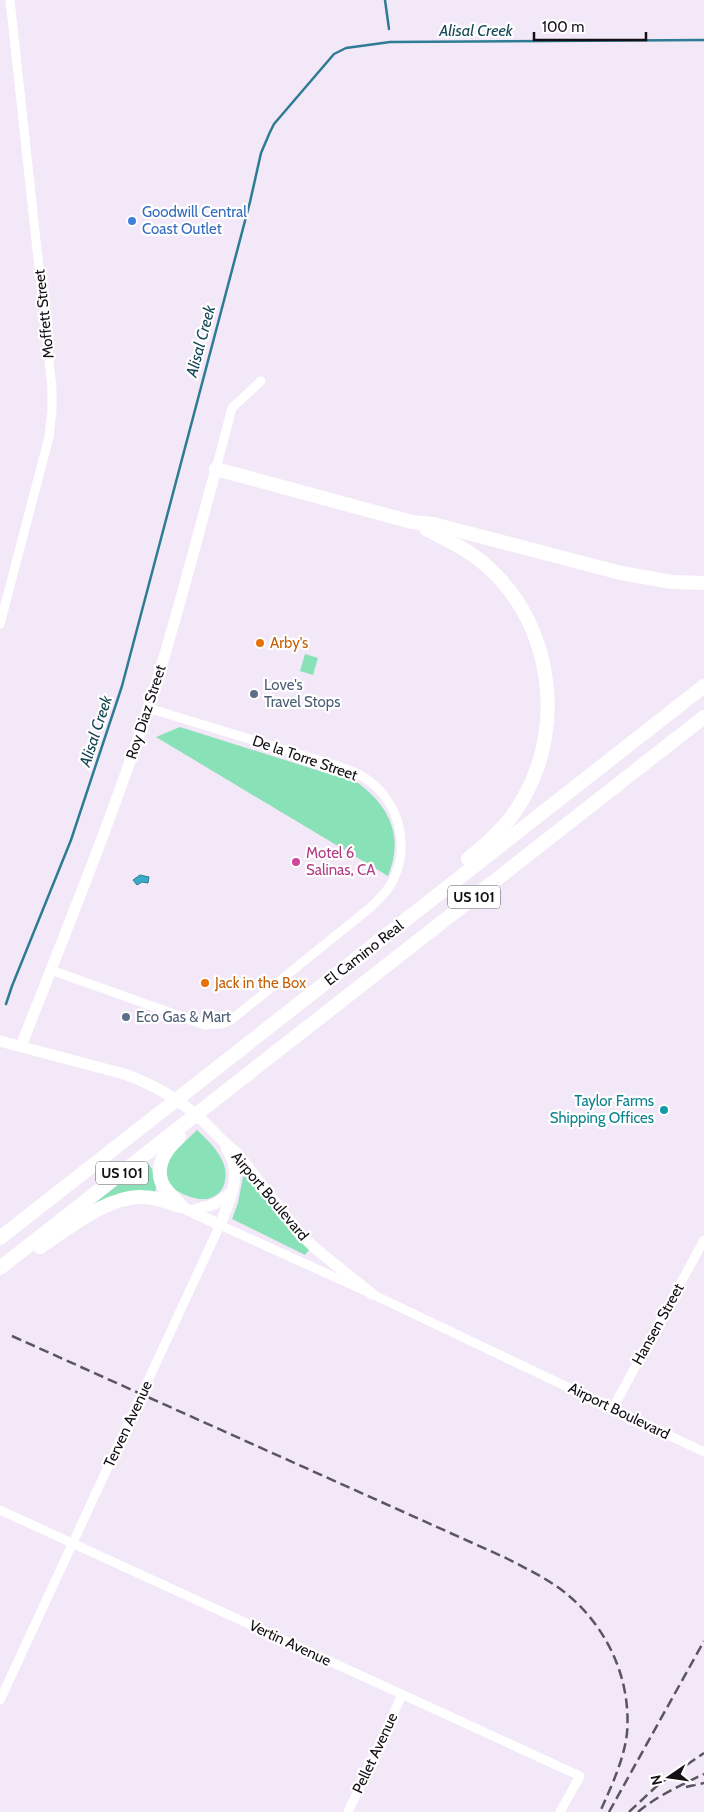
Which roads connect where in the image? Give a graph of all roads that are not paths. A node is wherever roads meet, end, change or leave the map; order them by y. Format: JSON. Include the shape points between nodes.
{"nodes":[{"id":1,"x":10,"y":0,"type":"edge"},
{"id":2,"x":261,"y":381,"type":"dead end"},
{"id":3,"x":216,"y":469,"type":"junction"},
{"id":4,"x":412,"y":522,"type":"junction"},
{"id":5,"x":704,"y":583,"type":"edge"},
{"id":6,"x":0,"y":624,"type":"edge"},
{"id":7,"x":704,"y":686,"type":"edge"},
{"id":8,"x":148,"y":708,"type":"junction"},
{"id":9,"x":704,"y":717,"type":"edge"},
{"id":10,"x":432,"y":898,"type":"junction"},
{"id":11,"x":51,"y":970,"type":"junction"},
{"id":12,"x":0,"y":1040,"type":"edge"},
{"id":13,"x":21,"y":1046,"type":"junction"},
{"id":14,"x":245,"y":1077,"type":"junction"},
{"id":15,"x":225,"y":1145,"type":"junction"},
{"id":16,"x":232,"y":1192,"type":"junction"},
{"id":17,"x":185,"y":1208,"type":"junction"},
{"id":18,"x":220,"y":1225,"type":"junction"},
{"id":19,"x":0,"y":1238,"type":"edge"},
{"id":20,"x":704,"y":1240,"type":"edge"},
{"id":21,"x":0,"y":1268,"type":"edge"},
{"id":22,"x":0,"y":1273,"type":"edge"},
{"id":23,"x":372,"y":1294,"type":"junction"},
{"id":24,"x":613,"y":1408,"type":"junction"},
{"id":25,"x":704,"y":1452,"type":"edge"},
{"id":26,"x":0,"y":1510,"type":"edge"},
{"id":27,"x":72,"y":1543,"type":"junction"},
{"id":28,"x":402,"y":1695,"type":"junction"},
{"id":29,"x":0,"y":1700,"type":"edge"},
{"id":30,"x":348,"y":1812,"type":"edge"},
{"id":31,"x":560,"y":1812,"type":"edge"}],
"edges":[{"from":1,"to":6,"type":"street","name":"Moffett Street","via":[[52,411],[49,437]]},
{"from":2,"to":3,"type":"street","name":"Roy Diaz Street","via":[[232,408]]},
{"from":3,"to":4,"type":"highway"},
{"from":3,"to":8,"type":"main road","name":"Roy Diaz Street"},
{"from":4,"to":5,"type":"highway","via":[[433,524],[638,577]]},
{"from":4,"to":10,"type":"highway","via":[[447,538],[476,557],[510,591],[537,643],[548,696],[543,750],[524,798],[501,829],[449,876]]},
{"from":7,"to":10,"type":"highway","name":"El Camino Real","number":"US 101"},
{"from":8,"to":11,"type":"main road","name":"Roy Diaz Street","via":[[94,862]]},
{"from":8,"to":11,"type":"street","name":"De la Torre Street","via":[[360,775],[386,798],[398,822],[401,853],[395,875],[386,892],[370,907],[222,1024],[205,1025]]},
{"from":9,"to":14,"type":"highway","name":"El Camino Real","number":"US 101"},
{"from":10,"to":19,"type":"highway","name":"El Camino Real","number":"US 101"},
{"from":11,"to":13,"type":"main road","name":"Roy Diaz Street"},
{"from":12,"to":13,"type":"main road","name":"Airport Boulevard"},
{"from":13,"to":15,"type":"main road","name":"Airport Boulevard","via":[[141,1080],[186,1107]]},
{"from":14,"to":17,"type":"highway","via":[[172,1143],[162,1159],[159,1169],[164,1187]]},
{"from":14,"to":21,"type":"highway","name":"El Camino Real","number":"US 101"},
{"from":15,"to":16,"type":"main road","name":"Terven Avenue","via":[[234,1163]]},
{"from":15,"to":23,"type":"main road","name":"Airport Boulevard","via":[[237,1153],[299,1233]]},
{"from":16,"to":17,"type":"main road","via":[[215,1204]]},
{"from":16,"to":18,"type":"main road","name":"Terven Avenue"},
{"from":17,"to":18,"type":"main road"},
{"from":17,"to":22,"type":"highway","via":[[145,1197],[117,1201],[87,1216]]},
{"from":18,"to":23,"type":"street","name":"Airport Boulevard"},
{"from":18,"to":27,"type":"street","name":"Terven Avenue"},
{"from":20,"to":24,"type":"street","name":"Hansen Street"},
{"from":23,"to":24,"type":"street","name":"Airport Boulevard"},
{"from":24,"to":25,"type":"street","name":"Airport Boulevard"},
{"from":26,"to":27,"type":"street","name":"Vertin Avenue"},
{"from":27,"to":28,"type":"street","name":"Vertin Avenue"},
{"from":27,"to":29,"type":"street","name":"Terven Avenue"},
{"from":28,"to":30,"type":"street","name":"Pellet Avenue"},
{"from":28,"to":31,"type":"street","name":"Vertin Avenue","via":[[580,1776]]}]}
